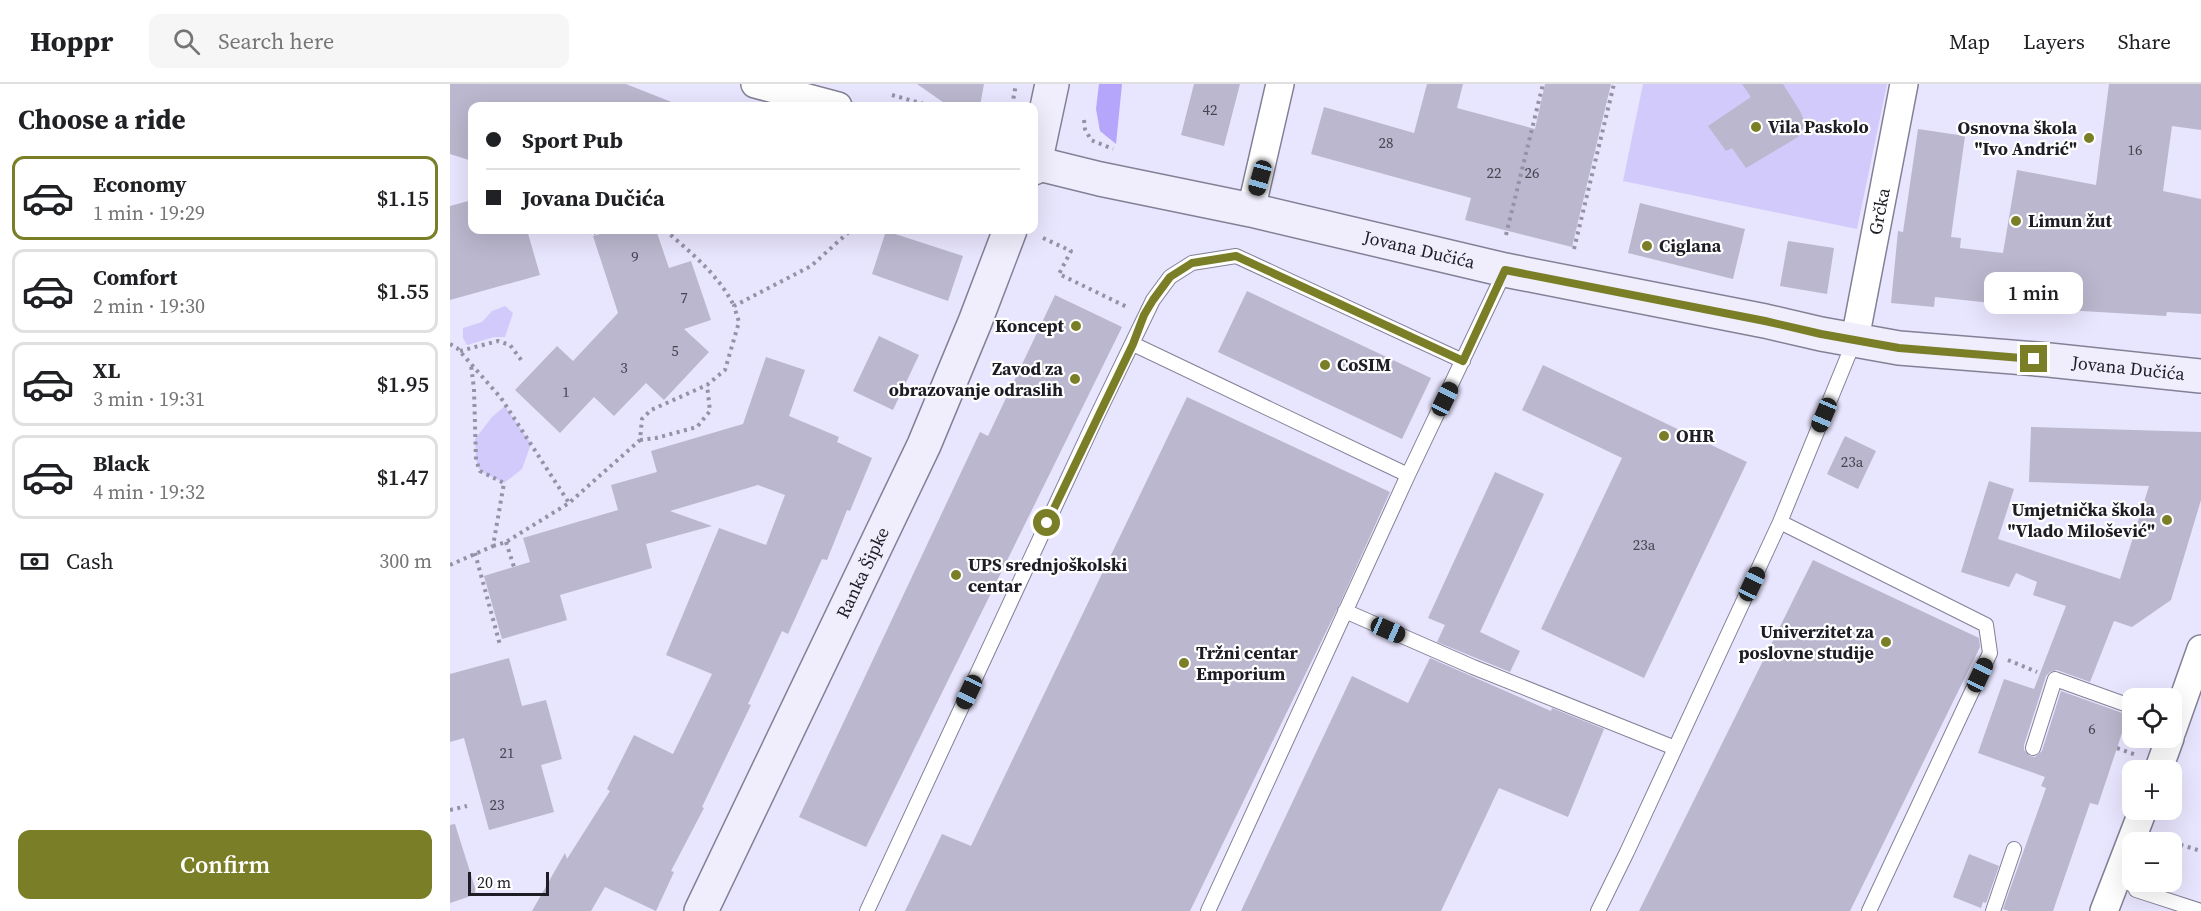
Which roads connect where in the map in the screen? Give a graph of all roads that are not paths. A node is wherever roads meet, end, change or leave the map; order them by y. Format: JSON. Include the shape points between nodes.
{"nodes":[{"id":1,"x":755,"y":84,"type":"edge"},
{"id":2,"x":1052,"y":84,"type":"edge"},
{"id":3,"x":1281,"y":84,"type":"edge"},
{"id":4,"x":1904,"y":84,"type":"edge"},
{"id":5,"x":823,"y":102,"type":"edge"},
{"id":6,"x":1038,"y":147,"type":"edge"},
{"id":7,"x":1038,"y":166,"type":"edge"},
{"id":8,"x":1251,"y":210,"type":"junction"},
{"id":9,"x":1008,"y":234,"type":"edge"},
{"id":10,"x":1505,"y":270,"type":"junction"},
{"id":11,"x":1855,"y":339,"type":"junction"},
{"id":12,"x":1133,"y":344,"type":"junction"},
{"id":13,"x":1463,"y":361,"type":"junction"},
{"id":14,"x":2201,"y":376,"type":"edge"},
{"id":15,"x":1408,"y":475,"type":"junction"},
{"id":16,"x":1780,"y":522,"type":"junction"},
{"id":17,"x":1346,"y":611,"type":"junction"},
{"id":18,"x":2201,"y":649,"type":"edge"},
{"id":19,"x":2122,"y":702,"type":"edge"},
{"id":20,"x":2182,"y":703,"type":"edge"},
{"id":21,"x":1676,"y":748,"type":"junction"},
{"id":22,"x":2033,"y":748,"type":"dead end"},
{"id":23,"x":2139,"y":820,"type":"edge"},
{"id":24,"x":2014,"y":849,"type":"dead end"},
{"id":25,"x":2142,"y":892,"type":"edge"},
{"id":26,"x":2201,"y":910,"type":"edge"},
{"id":27,"x":701,"y":911,"type":"edge"},
{"id":28,"x":867,"y":911,"type":"edge"},
{"id":29,"x":1208,"y":911,"type":"edge"},
{"id":30,"x":1598,"y":911,"type":"edge"},
{"id":31,"x":1869,"y":911,"type":"edge"},
{"id":32,"x":1993,"y":911,"type":"edge"},
{"id":33,"x":2104,"y":911,"type":"edge"}],
"edges":[{"from":1,"to":5,"type":"street"},
{"from":2,"to":6,"type":"street"},
{"from":3,"to":8,"type":"street"},
{"from":4,"to":11,"type":"street","name":"Grčka"},
{"from":7,"to":8,"type":"street","name":"Jovana Dučića"},
{"from":8,"to":10,"type":"street","name":"Jovana Dučića"},
{"from":9,"to":27,"type":"street","name":"Ranka Šipke","via":[[924,445]]},
{"from":10,"to":11,"type":"street","name":"Jovana Dučića"},
{"from":10,"to":13,"type":"lane"},
{"from":11,"to":14,"type":"street","name":"Jovana Dučića","via":[[1899,348]]},
{"from":11,"to":16,"type":"lane"},
{"from":12,"to":13,"type":"lane","via":[[1144,315],[1170,277],[1192,263],[1236,256]]},
{"from":12,"to":15,"type":"lane"},
{"from":12,"to":28,"type":"lane"},
{"from":13,"to":15,"type":"lane"},
{"from":15,"to":17,"type":"lane"},
{"from":16,"to":21,"type":"lane"},
{"from":16,"to":31,"type":"lane","via":[[1986,625],[1990,653]]},
{"from":17,"to":21,"type":"lane","via":[[1473,668]]},
{"from":17,"to":29,"type":"lane"},
{"from":18,"to":20,"type":"street"},
{"from":19,"to":22,"type":"lane","via":[[2055,679]]},
{"from":21,"to":30,"type":"lane"},
{"from":23,"to":33,"type":"street"},
{"from":24,"to":32,"type":"lane"},
{"from":25,"to":26,"type":"lane"}]}
